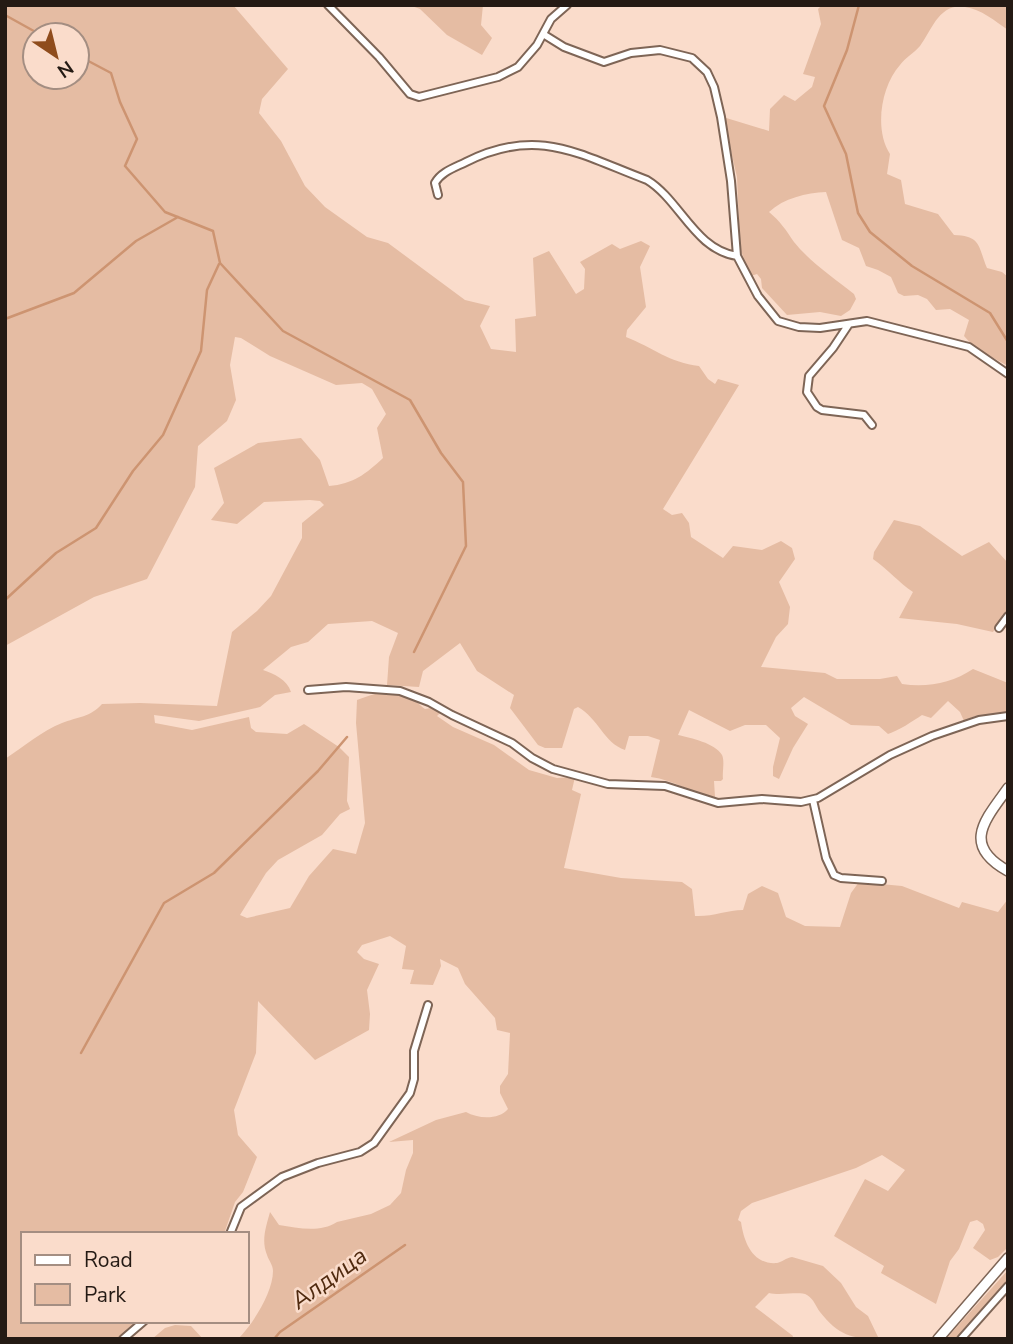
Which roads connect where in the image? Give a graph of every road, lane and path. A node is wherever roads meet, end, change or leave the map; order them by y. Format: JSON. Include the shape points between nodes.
{"nodes":[{"id":1,"x":328,"y":5,"type":"edge"},
{"id":2,"x":567,"y":5,"type":"edge"},
{"id":3,"x":543,"y":34,"type":"junction"},
{"id":4,"x":438,"y":195,"type":"dead end"},
{"id":5,"x":737,"y":256,"type":"junction"},
{"id":6,"x":849,"y":324,"type":"junction"},
{"id":7,"x":1008,"y":374,"type":"edge"},
{"id":8,"x":872,"y":425,"type":"dead end"},
{"id":9,"x":1008,"y":617,"type":"edge"},
{"id":10,"x":999,"y":628,"type":"dead end"},
{"id":11,"x":308,"y":690,"type":"dead end"},
{"id":12,"x":1008,"y":716,"type":"edge"},
{"id":13,"x":1008,"y":788,"type":"edge"},
{"id":14,"x":813,"y":800,"type":"junction"},
{"id":15,"x":1008,"y":871,"type":"edge"},
{"id":16,"x":882,"y":881,"type":"dead end"},
{"id":17,"x":428,"y":1006,"type":"dead end"},
{"id":18,"x":231,"y":1232,"type":"edge"},
{"id":19,"x":1008,"y":1258,"type":"edge"},
{"id":20,"x":1008,"y":1286,"type":"edge"},
{"id":21,"x":1008,"y":1298,"type":"edge"},
{"id":22,"x":995,"y":1302,"type":"junction"},
{"id":23,"x":142,"y":1323,"type":"edge"},
{"id":24,"x":123,"y":1339,"type":"edge"},
{"id":25,"x":938,"y":1339,"type":"edge"},
{"id":26,"x":961,"y":1339,"type":"edge"}],
"edges":[{"from":1,"to":3,"type":"street","via":[[410,94],[419,97],[508,74],[527,59]]},
{"from":2,"to":3,"type":"street"},
{"from":3,"to":5,"type":"street","via":[[604,62],[660,50],[700,63],[714,87],[721,117]]},
{"from":4,"to":5,"type":"street","via":[[435,183],[441,175],[481,155],[510,146],[545,144],[647,180],[716,249]]},
{"from":5,"to":6,"type":"street","via":[[758,296],[778,321],[820,328]]},
{"from":6,"to":7,"type":"street","via":[[867,321],[953,342],[976,351]]},
{"from":6,"to":8,"type":"street","via":[[808,376],[807,391],[822,410],[864,415]]},
{"from":9,"to":10,"type":"street"},
{"from":11,"to":14,"type":"street","via":[[400,691],[512,743],[542,764],[608,784],[665,786],[718,803]]},
{"from":12,"to":14,"type":"street","via":[[979,720],[932,736]]},
{"from":13,"to":15,"type":"street","via":[[984,821],[980,845]]},
{"from":14,"to":16,"type":"street","via":[[834,875]]},
{"from":17,"to":18,"type":"street","via":[[414,1051],[410,1093],[374,1143],[360,1153],[282,1177],[241,1206]]},
{"from":19,"to":25,"type":"street"},
{"from":20,"to":22,"type":"street"},
{"from":21,"to":22,"type":"street"},
{"from":22,"to":26,"type":"street"},
{"from":23,"to":24,"type":"street"}]}
